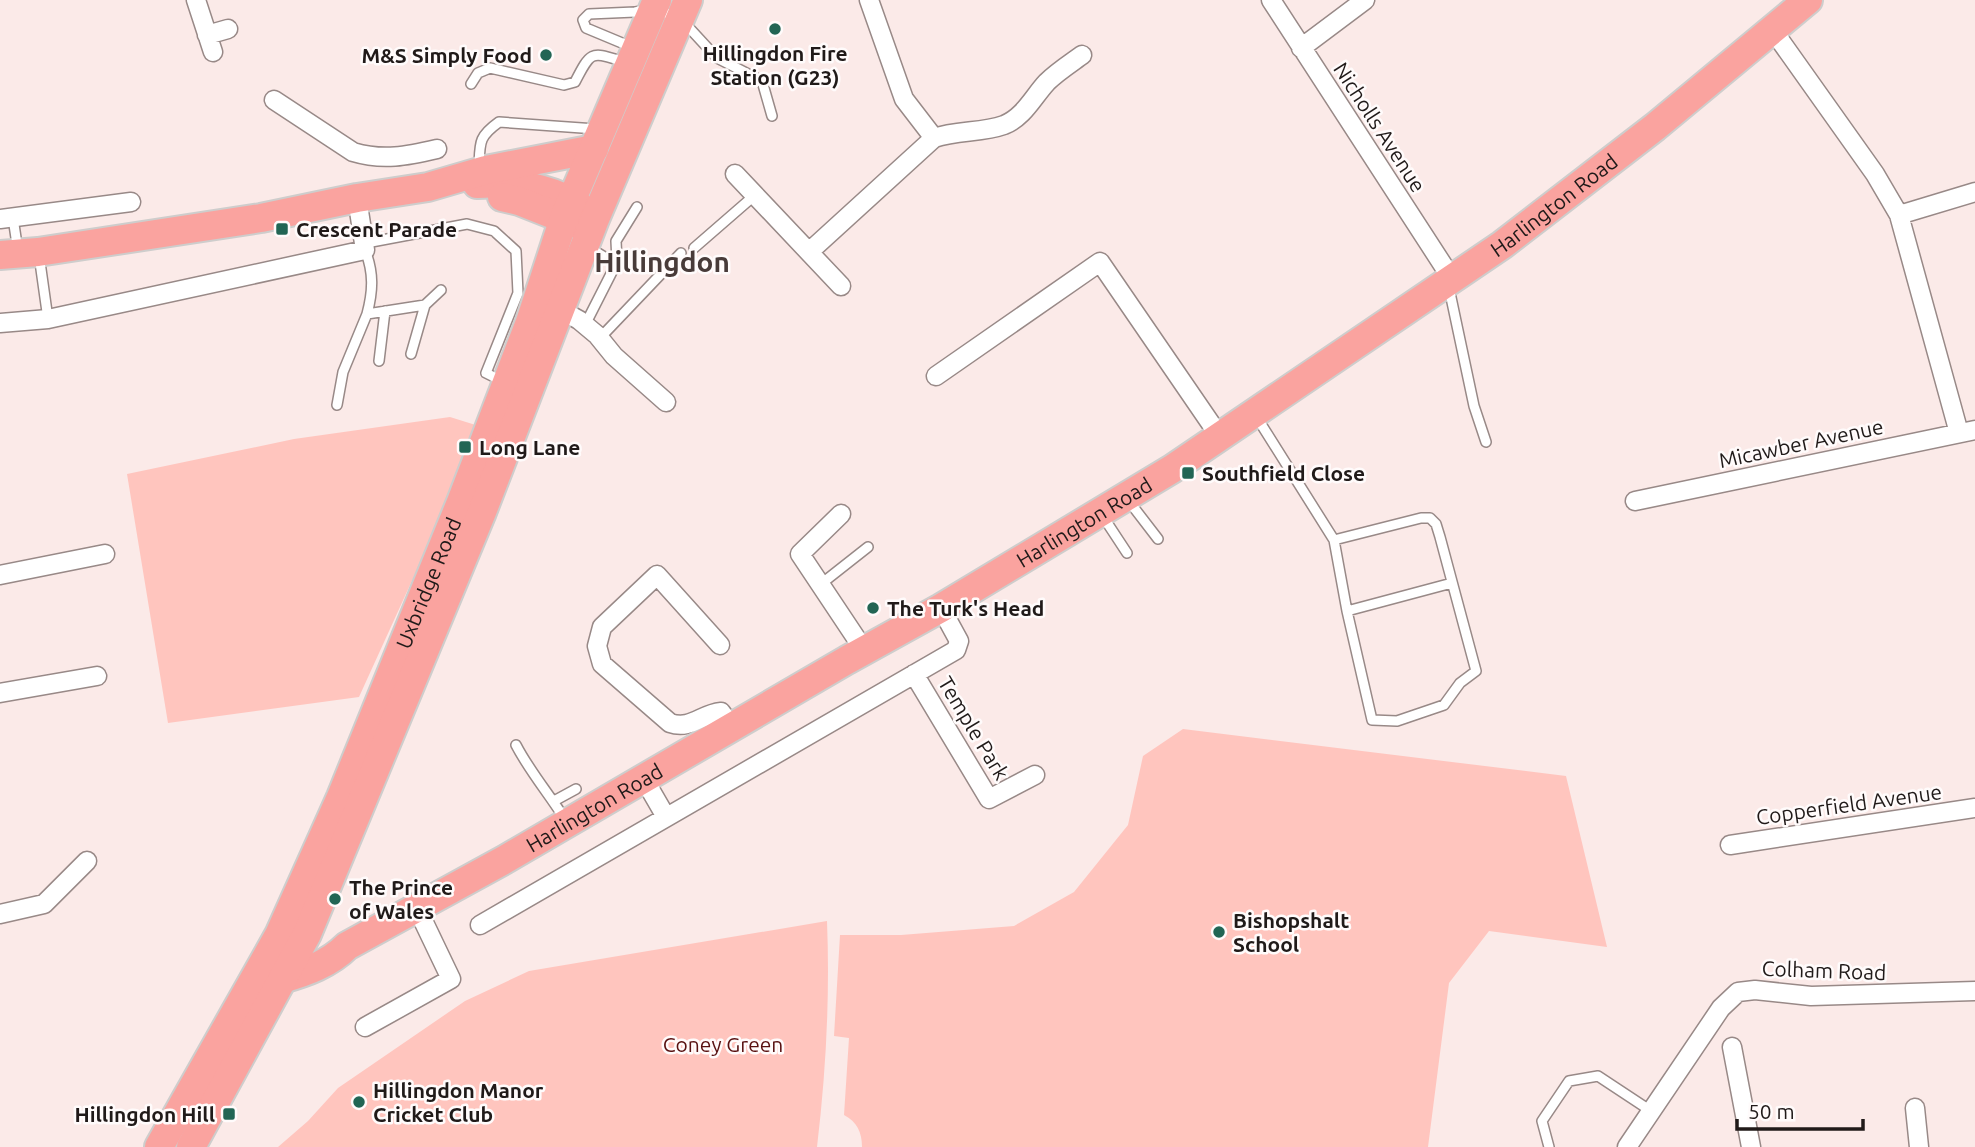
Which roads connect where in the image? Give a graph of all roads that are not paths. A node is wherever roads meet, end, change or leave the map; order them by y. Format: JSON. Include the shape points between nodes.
{"nodes":[{"id":1,"x":196,"y":0,"type":"edge"},
{"id":2,"x":869,"y":0,"type":"edge"},
{"id":3,"x":1271,"y":0,"type":"edge"},
{"id":4,"x":1365,"y":0,"type":"edge"},
{"id":5,"x":1808,"y":0,"type":"edge"},
{"id":6,"x":655,"y":4,"type":"edge"},
{"id":7,"x":685,"y":9,"type":"edge"},
{"id":8,"x":228,"y":29,"type":"dead end"},
{"id":9,"x":1772,"y":29,"type":"junction"},
{"id":10,"x":1301,"y":48,"type":"junction"},
{"id":11,"x":1082,"y":55,"type":"dead end"},
{"id":12,"x":633,"y":56,"type":"junction"},
{"id":13,"x":471,"y":84,"type":"dead end"},
{"id":14,"x":274,"y":100,"type":"dead end"},
{"id":15,"x":772,"y":116,"type":"dead end"},
{"id":16,"x":934,"y":138,"type":"junction"},
{"id":17,"x":597,"y":139,"type":"junction"},
{"id":18,"x":437,"y":149,"type":"dead end"},
{"id":19,"x":404,"y":157,"type":"junction"},
{"id":20,"x":479,"y":172,"type":"junction"},
{"id":21,"x":736,"y":174,"type":"dead end"},
{"id":22,"x":427,"y":188,"type":"junction"},
{"id":23,"x":1975,"y":192,"type":"edge"},
{"id":24,"x":755,"y":195,"type":"junction"},
{"id":25,"x":357,"y":198,"type":"junction"},
{"id":26,"x":131,"y":202,"type":"dead end"},
{"id":27,"x":637,"y":206,"type":"dead end"},
{"id":28,"x":568,"y":209,"type":"junction"},
{"id":29,"x":1899,"y":215,"type":"junction"},
{"id":30,"x":6,"y":218,"type":"edge"},
{"id":31,"x":590,"y":231,"type":"junction"},
{"id":32,"x":366,"y":247,"type":"junction"},
{"id":33,"x":694,"y":248,"type":"dead end"},
{"id":34,"x":809,"y":252,"type":"junction"},
{"id":35,"x":681,"y":253,"type":"dead end"},
{"id":36,"x":19,"y":254,"type":"edge"},
{"id":37,"x":616,"y":264,"type":"junction"},
{"id":38,"x":1450,"y":281,"type":"junction"},
{"id":39,"x":841,"y":286,"type":"dead end"},
{"id":40,"x":441,"y":290,"type":"dead end"},
{"id":41,"x":425,"y":305,"type":"junction"},
{"id":42,"x":561,"y":310,"type":"junction"},
{"id":43,"x":385,"y":311,"type":"junction"},
{"id":44,"x":367,"y":314,"type":"junction"},
{"id":45,"x":48,"y":319,"type":"junction"},
{"id":46,"x":0,"y":323,"type":"edge"},
{"id":47,"x":585,"y":325,"type":"junction"},
{"id":48,"x":600,"y":338,"type":"junction"},
{"id":49,"x":411,"y":354,"type":"dead end"},
{"id":50,"x":379,"y":361,"type":"dead end"},
{"id":51,"x":936,"y":376,"type":"dead end"},
{"id":52,"x":507,"y":383,"type":"junction"},
{"id":53,"x":666,"y":402,"type":"dead end"},
{"id":54,"x":337,"y":405,"type":"dead end"},
{"id":55,"x":1255,"y":414,"type":"junction"},
{"id":56,"x":1967,"y":432,"type":"edge"},
{"id":57,"x":1220,"y":437,"type":"junction"},
{"id":58,"x":1486,"y":442,"type":"dead end"},
{"id":59,"x":1127,"y":498,"type":"junction"},
{"id":60,"x":1635,"y":501,"type":"dead end"},
{"id":61,"x":1101,"y":513,"type":"junction"},
{"id":62,"x":841,"y":514,"type":"dead end"},
{"id":63,"x":1158,"y":539,"type":"dead end"},
{"id":64,"x":1334,"y":540,"type":"junction"},
{"id":65,"x":868,"y":547,"type":"dead end"},
{"id":66,"x":1127,"y":552,"type":"dead end"},
{"id":67,"x":104,"y":554,"type":"dead end"},
{"id":68,"x":0,"y":575,"type":"edge"},
{"id":69,"x":1452,"y":583,"type":"junction"},
{"id":70,"x":821,"y":584,"type":"junction"},
{"id":71,"x":941,"y":608,"type":"junction"},
{"id":72,"x":1347,"y":611,"type":"junction"},
{"id":73,"x":720,"y":645,"type":"dead end"},
{"id":74,"x":864,"y":650,"type":"junction"},
{"id":75,"x":914,"y":674,"type":"junction"},
{"id":76,"x":97,"y":676,"type":"dead end"},
{"id":77,"x":0,"y":693,"type":"edge"},
{"id":78,"x":732,"y":727,"type":"junction"},
{"id":79,"x":516,"y":745,"type":"dead end"},
{"id":80,"x":1035,"y":775,"type":"dead end"},
{"id":81,"x":644,"y":779,"type":"junction"},
{"id":82,"x":576,"y":789,"type":"dead end"},
{"id":83,"x":1975,"y":808,"type":"edge"},
{"id":84,"x":561,"y":812,"type":"junction"},
{"id":85,"x":666,"y":817,"type":"junction"},
{"id":86,"x":1730,"y":845,"type":"dead end"},
{"id":87,"x":87,"y":861,"type":"dead end"},
{"id":88,"x":417,"y":908,"type":"junction"},
{"id":89,"x":0,"y":914,"type":"edge"},
{"id":90,"x":480,"y":925,"type":"dead end"},
{"id":91,"x":293,"y":935,"type":"junction"},
{"id":92,"x":347,"y":947,"type":"junction"},
{"id":93,"x":282,"y":979,"type":"junction"},
{"id":94,"x":1975,"y":992,"type":"edge"},
{"id":95,"x":366,"y":1027,"type":"dead end"},
{"id":96,"x":1732,"y":1047,"type":"dead end"},
{"id":97,"x":1915,"y":1108,"type":"dead end"},
{"id":98,"x":1651,"y":1111,"type":"junction"},
{"id":99,"x":159,"y":1147,"type":"edge"},
{"id":100,"x":191,"y":1147,"type":"edge"},
{"id":101,"x":1549,"y":1147,"type":"edge"},
{"id":102,"x":1627,"y":1147,"type":"edge"},
{"id":103,"x":1751,"y":1147,"type":"edge"},
{"id":104,"x":1919,"y":1147,"type":"edge"}],
"edges":[{"from":1,"to":8,"type":"street","via":[[210,43]]},
{"from":2,"to":16,"type":"street","via":[[904,99]]},
{"from":3,"to":10,"type":"street","name":"Nicholls Avenue"},
{"from":4,"to":10,"type":"street"},
{"from":5,"to":9,"type":"main road","name":"Harlington Road"},
{"from":6,"to":7,"type":"lane"},
{"from":6,"to":12,"type":"main road","name":"Uxbridge Road"},
{"from":6,"to":12,"type":"lane","via":[[635,12],[589,14],[583,20],[586,28]]},
{"from":7,"to":15,"type":"lane","via":[[717,58],[762,81]]},
{"from":7,"to":31,"type":"main road","name":"Uxbridge Road"},
{"from":9,"to":29,"type":"street"},
{"from":9,"to":38,"type":"main road","name":"Harlington Road","via":[[1623,152]]},
{"from":10,"to":38,"type":"street","name":"Nicholls Avenue"},
{"from":11,"to":16,"type":"street","via":[[1048,81],[1020,116],[1007,124]]},
{"from":12,"to":13,"type":"lane","via":[[592,55],[575,82],[564,85],[490,68],[478,73]]},
{"from":12,"to":17,"type":"main road","name":"Uxbridge Road"},
{"from":14,"to":19,"type":"street","via":[[353,152]]},
{"from":16,"to":34,"type":"street"},
{"from":17,"to":20,"type":"main road"},
{"from":17,"to":20,"type":"lane","via":[[499,122],[485,132]]},
{"from":17,"to":28,"type":"main road","name":"Uxbridge Road"},
{"from":18,"to":19,"type":"street"},
{"from":19,"to":22,"type":"street"},
{"from":20,"to":22,"type":"main road"},
{"from":21,"to":24,"type":"street"},
{"from":22,"to":25,"type":"main road"},
{"from":22,"to":28,"type":"main road"},
{"from":23,"to":29,"type":"street"},
{"from":24,"to":33,"type":"lane"},
{"from":24,"to":34,"type":"street"},
{"from":25,"to":32,"type":"street"},
{"from":25,"to":36,"type":"main road","via":[[261,218]]},
{"from":26,"to":30,"type":"street"},
{"from":27,"to":37,"type":"lane","via":[[616,241]]},
{"from":28,"to":31,"type":"main road"},
{"from":28,"to":52,"type":"main road","name":"Uxbridge Road"},
{"from":29,"to":56,"type":"street"},
{"from":30,"to":36,"type":"lane"},
{"from":31,"to":37,"type":"lane"},
{"from":31,"to":42,"type":"main road","name":"Uxbridge Road"},
{"from":32,"to":44,"type":"lane","via":[[373,285]]},
{"from":32,"to":45,"type":"street"},
{"from":32,"to":52,"type":"lane","via":[[467,224],[494,231],[516,251],[518,293],[486,373]]},
{"from":34,"to":39,"type":"street"},
{"from":35,"to":48,"type":"lane"},
{"from":36,"to":45,"type":"lane"},
{"from":37,"to":47,"type":"lane"},
{"from":38,"to":55,"type":"main road","name":"Harlington Road"},
{"from":38,"to":58,"type":"lane","via":[[1474,406]]},
{"from":40,"to":41,"type":"lane"},
{"from":41,"to":43,"type":"lane"},
{"from":41,"to":49,"type":"lane"},
{"from":42,"to":47,"type":"street"},
{"from":42,"to":91,"type":"main road","name":"Uxbridge Road","via":[[482,512]]},
{"from":43,"to":44,"type":"lane"},
{"from":43,"to":50,"type":"lane"},
{"from":44,"to":54,"type":"lane","via":[[343,372]]},
{"from":45,"to":46,"type":"street"},
{"from":47,"to":48,"type":"street"},
{"from":48,"to":53,"type":"street"},
{"from":51,"to":57,"type":"street","via":[[1100,262]]},
{"from":52,"to":91,"type":"main road","name":"Uxbridge Road","via":[[346,785]]},
{"from":55,"to":57,"type":"main road","name":"Harlington Road"},
{"from":55,"to":64,"type":"lane"},
{"from":56,"to":60,"type":"street","name":"Micawber Avenue"},
{"from":57,"to":59,"type":"main road","name":"Harlington Road"},
{"from":59,"to":61,"type":"main road","name":"Harlington Road"},
{"from":59,"to":63,"type":"lane"},
{"from":61,"to":66,"type":"lane"},
{"from":61,"to":71,"type":"main road","name":"Harlington Road"},
{"from":62,"to":70,"type":"street","via":[[800,554]]},
{"from":64,"to":69,"type":"lane","via":[[1430,518],[1436,524]]},
{"from":64,"to":72,"type":"lane"},
{"from":65,"to":70,"type":"lane"},
{"from":67,"to":68,"type":"street"},
{"from":69,"to":72,"type":"lane"},
{"from":69,"to":72,"type":"lane","via":[[1476,671],[1444,705],[1397,721],[1372,720]]},
{"from":70,"to":74,"type":"street"},
{"from":71,"to":74,"type":"main road","name":"Harlington Road"},
{"from":71,"to":75,"type":"street","via":[[959,646]]},
{"from":73,"to":78,"type":"street","via":[[657,575],[601,627],[597,646],[602,664],[670,723],[685,726],[721,712]]},
{"from":74,"to":78,"type":"main road","name":"Harlington Road"},
{"from":75,"to":80,"type":"street","name":"Temple Park","via":[[989,799]]},
{"from":75,"to":85,"type":"street"},
{"from":76,"to":77,"type":"street"},
{"from":78,"to":81,"type":"main road","name":"Harlington Road"},
{"from":79,"to":84,"type":"lane"},
{"from":81,"to":84,"type":"main road","name":"Harlington Road"},
{"from":81,"to":85,"type":"street"},
{"from":82,"to":84,"type":"lane"},
{"from":83,"to":86,"type":"street","name":"Copperfield Avenue"},
{"from":84,"to":88,"type":"main road","name":"Harlington Road"},
{"from":85,"to":90,"type":"street"},
{"from":87,"to":89,"type":"street","via":[[44,904]]},
{"from":88,"to":92,"type":"main road","name":"Harlington Road"},
{"from":88,"to":95,"type":"street","via":[[451,979]]},
{"from":91,"to":92,"type":"main road"},
{"from":91,"to":93,"type":"main road","name":"Uxbridge Road"},
{"from":91,"to":99,"type":"main road","name":"Uxbridge Road"},
{"from":92,"to":93,"type":"main road","name":"Harlington Road","via":[[322,964]]},
{"from":93,"to":100,"type":"main road","name":"Uxbridge Road"},
{"from":94,"to":98,"type":"street","name":"Colham Road","via":[[1869,996],[1738,992],[1721,1008]]},
{"from":96,"to":103,"type":"street"},
{"from":97,"to":104,"type":"street"},
{"from":98,"to":101,"type":"lane","via":[[1598,1076],[1569,1081],[1542,1121]]},
{"from":98,"to":102,"type":"street","name":"Colham Road"}]}
